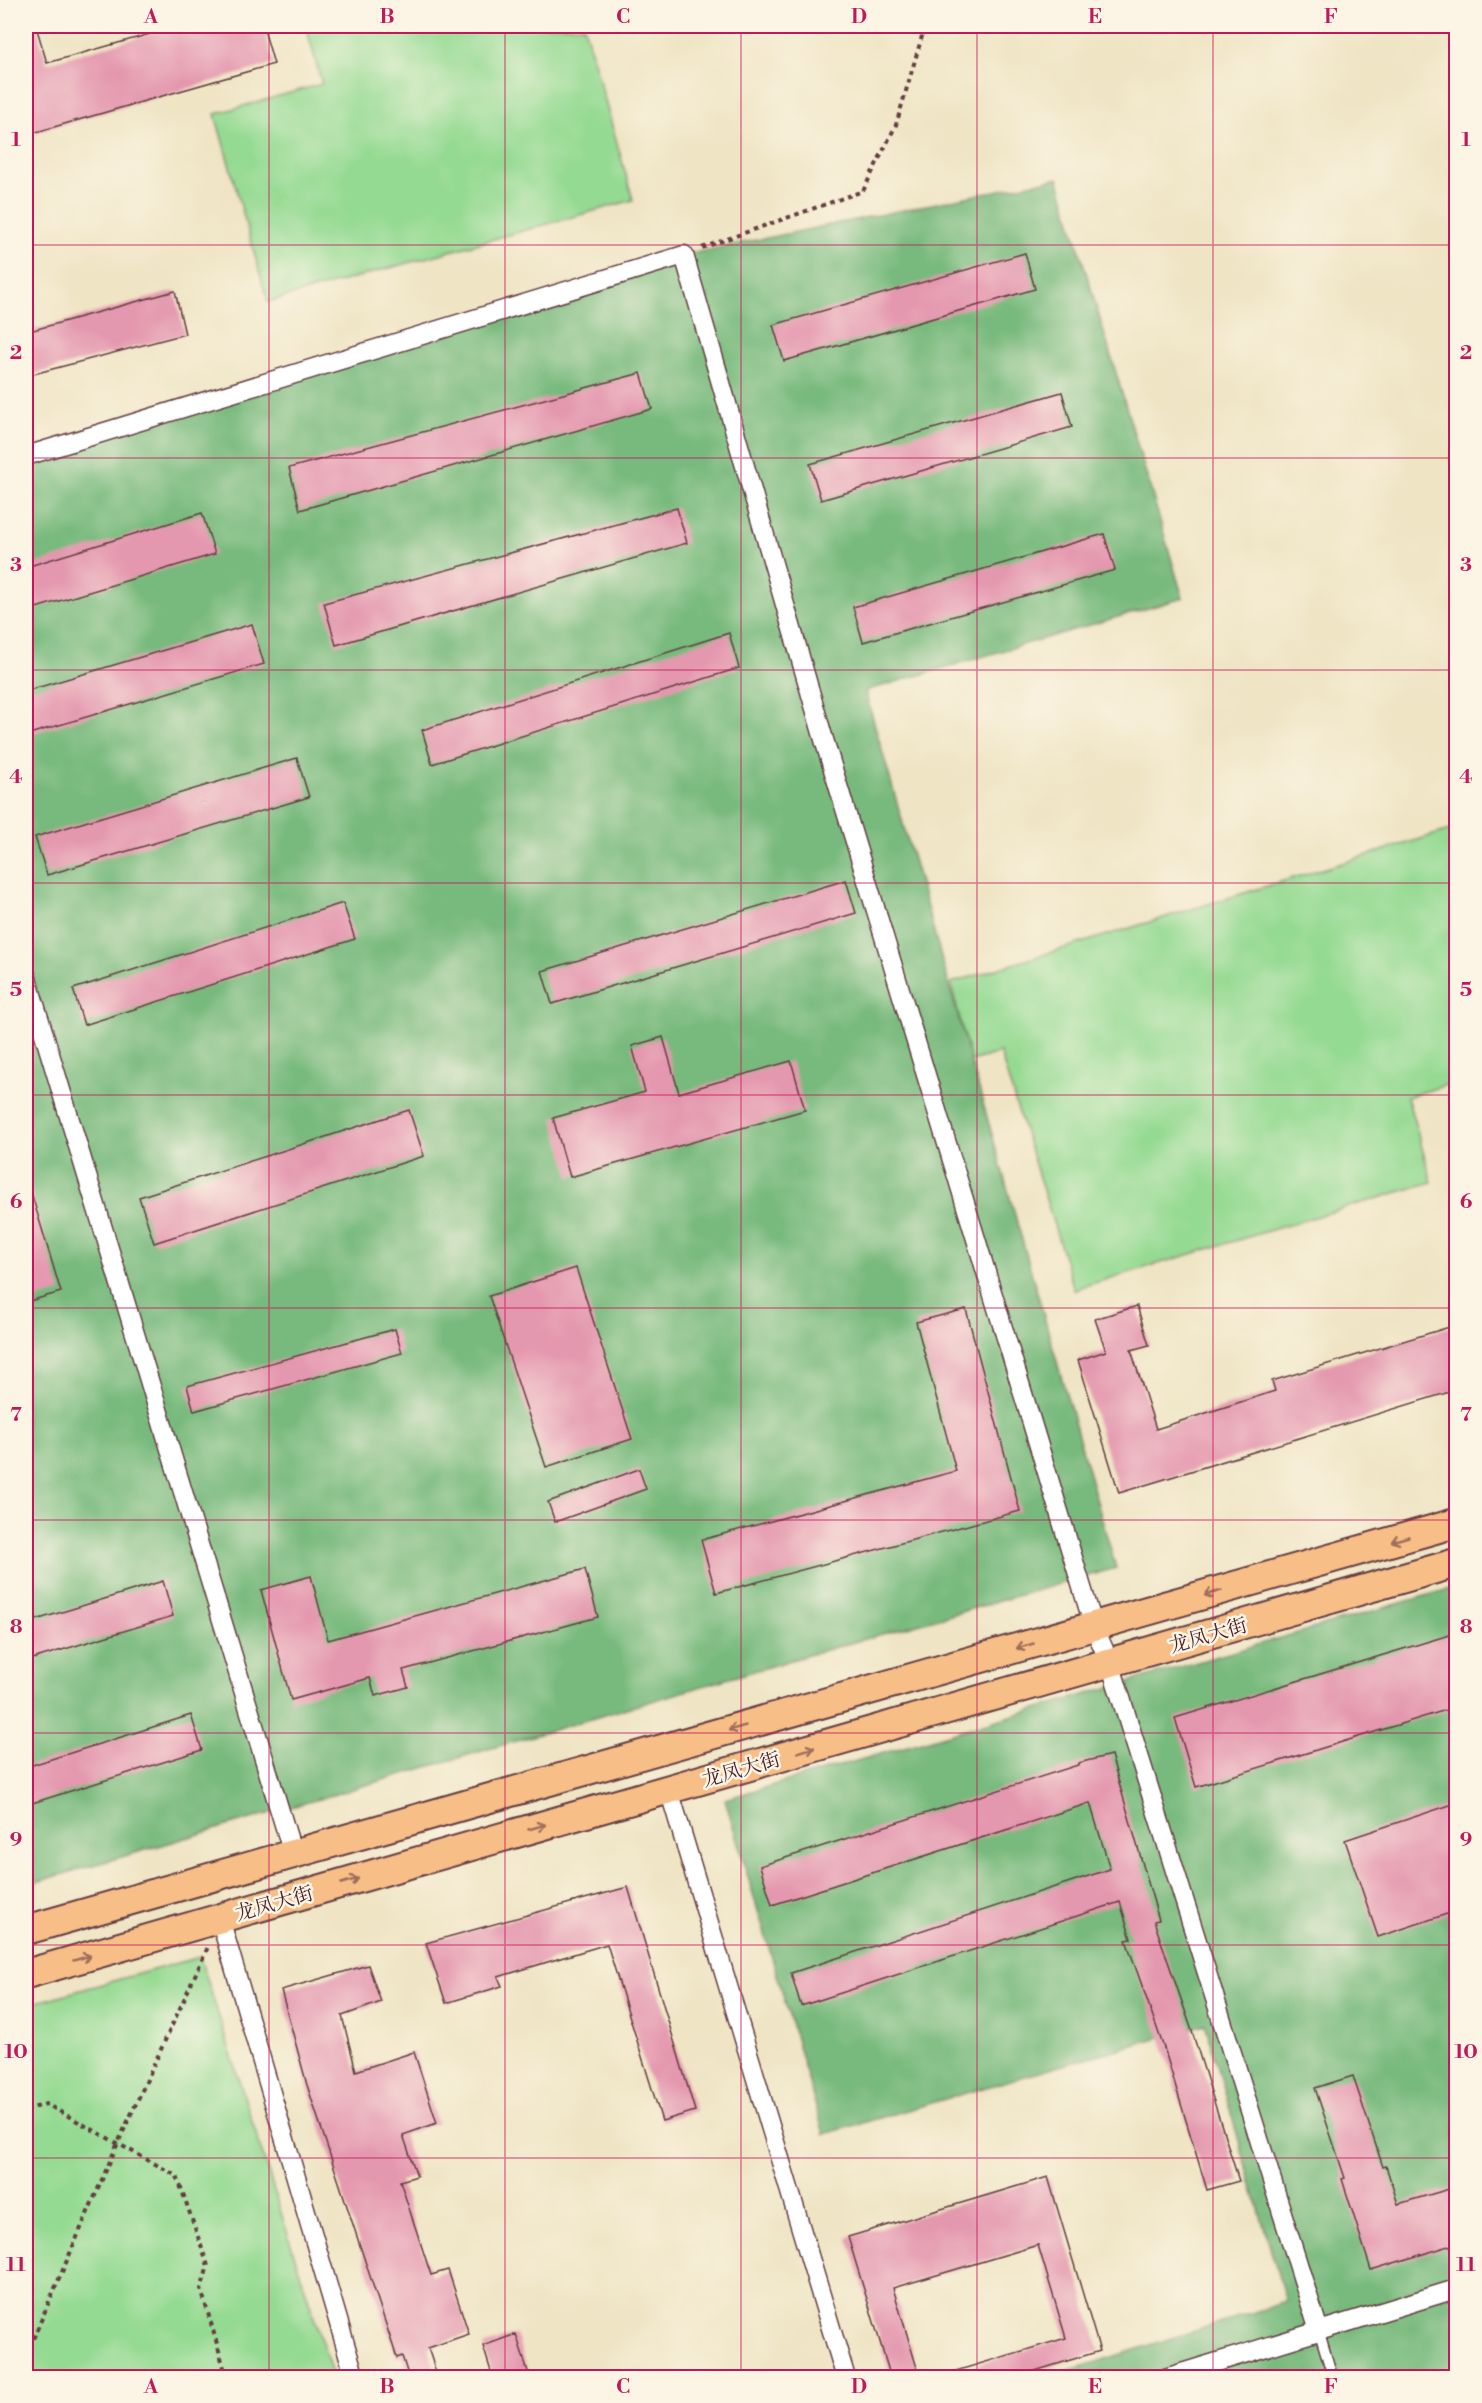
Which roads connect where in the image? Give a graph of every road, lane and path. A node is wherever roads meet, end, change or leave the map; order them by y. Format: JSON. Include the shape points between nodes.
{"nodes":[{"id":1,"x":925,"y":26,"type":"edge"},
{"id":2,"x":684,"y":255,"type":"junction"},
{"id":3,"x":26,"y":456,"type":"edge"},
{"id":4,"x":26,"y":975,"type":"edge"},
{"id":5,"x":1456,"y":1523,"type":"edge"},
{"id":6,"x":1456,"y":1563,"type":"edge"},
{"id":7,"x":1094,"y":1627,"type":"junction"},
{"id":8,"x":1110,"y":1663,"type":"junction"},
{"id":9,"x":669,"y":1790,"type":"junction"},
{"id":10,"x":293,"y":1854,"type":"junction"},
{"id":11,"x":220,"y":1919,"type":"junction"},
{"id":12,"x":26,"y":1930,"type":"edge"},
{"id":13,"x":26,"y":1974,"type":"edge"},
{"id":14,"x":26,"y":2110,"type":"edge"},
{"id":15,"x":117,"y":2145,"type":"junction"},
{"id":16,"x":1456,"y":2289,"type":"edge"},
{"id":17,"x":1319,"y":2331,"type":"junction"},
{"id":18,"x":26,"y":2355,"type":"edge"},
{"id":19,"x":226,"y":2378,"type":"edge"},
{"id":20,"x":355,"y":2378,"type":"edge"},
{"id":21,"x":846,"y":2378,"type":"edge"},
{"id":22,"x":1165,"y":2378,"type":"edge"},
{"id":23,"x":1333,"y":2378,"type":"edge"}],
"edges":[{"from":1,"to":2,"type":"path","via":[[896,125],[863,191]]},
{"from":2,"to":3,"type":"street"},
{"from":2,"to":7,"type":"street","via":[[822,733]]},
{"from":4,"to":10,"type":"street"},
{"from":5,"to":7,"type":"main road","name":"龙凤大街","one_way":true},
{"from":6,"to":8,"type":"main road","name":"龙凤大街"},
{"from":7,"to":8,"type":"street"},
{"from":7,"to":10,"type":"main road","name":"龙凤大街","one_way":true},
{"from":9,"to":8,"type":"main road","name":"龙凤大街","one_way":true},
{"from":8,"to":17,"type":"street"},
{"from":11,"to":9,"type":"main road","name":"龙凤大街","one_way":true},
{"from":9,"to":21,"type":"street"},
{"from":10,"to":12,"type":"main road","name":"龙凤大街"},
{"from":13,"to":11,"type":"main road","name":"龙凤大街","one_way":true},
{"from":11,"to":15,"type":"path"},
{"from":11,"to":20,"type":"street"},
{"from":14,"to":15,"type":"path","via":[[46,2104]]},
{"from":15,"to":18,"type":"path"},
{"from":15,"to":19,"type":"path","via":[[177,2176],[208,2266],[201,2289]]},
{"from":16,"to":17,"type":"street"},
{"from":17,"to":22,"type":"street"},
{"from":17,"to":23,"type":"lane"}]}
